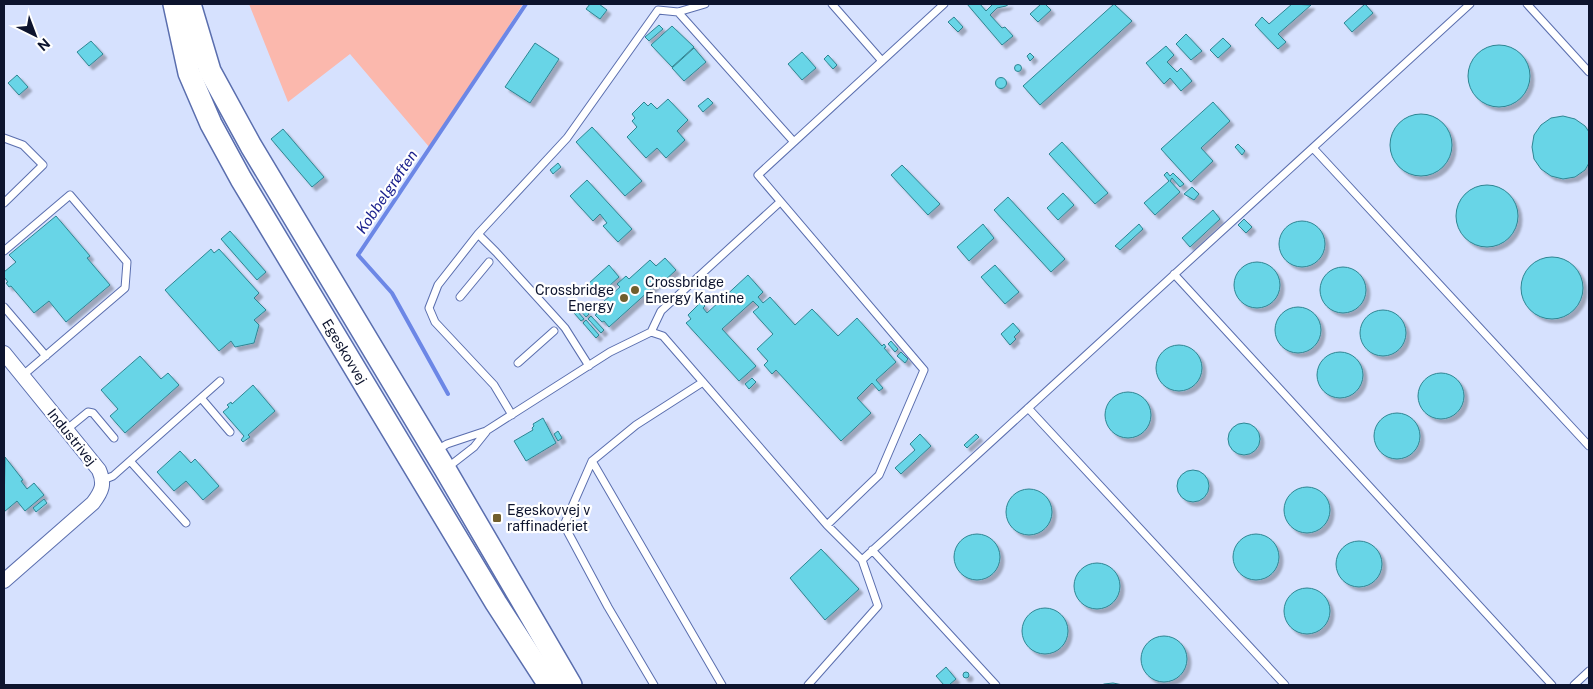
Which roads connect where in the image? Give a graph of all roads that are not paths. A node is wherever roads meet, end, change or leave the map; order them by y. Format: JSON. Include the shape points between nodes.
{"nodes":[{"id":1,"x":174,"y":4,"type":"edge"},
{"id":2,"x":190,"y":4,"type":"edge"},
{"id":3,"x":705,"y":4,"type":"edge"},
{"id":4,"x":832,"y":4,"type":"edge"},
{"id":5,"x":944,"y":4,"type":"edge"},
{"id":6,"x":1470,"y":4,"type":"edge"},
{"id":7,"x":1527,"y":4,"type":"edge"},
{"id":8,"x":678,"y":12,"type":"junction"},
{"id":9,"x":882,"y":61,"type":"junction"},
{"id":10,"x":1589,"y":72,"type":"edge"},
{"id":11,"x":4,"y":138,"type":"edge"},
{"id":12,"x":794,"y":142,"type":"junction"},
{"id":13,"x":1313,"y":148,"type":"junction"},
{"id":14,"x":780,"y":202,"type":"junction"},
{"id":15,"x":4,"y":203,"type":"edge"},
{"id":16,"x":478,"y":234,"type":"junction"},
{"id":17,"x":4,"y":251,"type":"edge"},
{"id":18,"x":489,"y":262,"type":"dead end"},
{"id":19,"x":1174,"y":274,"type":"junction"},
{"id":20,"x":460,"y":296,"type":"dead end"},
{"id":21,"x":4,"y":308,"type":"edge"},
{"id":22,"x":554,"y":330,"type":"dead end"},
{"id":23,"x":651,"y":332,"type":"junction"},
{"id":24,"x":4,"y":353,"type":"edge"},
{"id":25,"x":46,"y":356,"type":"junction"},
{"id":26,"x":518,"y":363,"type":"dead end"},
{"id":27,"x":589,"y":366,"type":"junction"},
{"id":28,"x":22,"y":376,"type":"junction"},
{"id":29,"x":220,"y":381,"type":"dead end"},
{"id":30,"x":703,"y":382,"type":"junction"},
{"id":31,"x":201,"y":398,"type":"junction"},
{"id":32,"x":1028,"y":408,"type":"junction"},
{"id":33,"x":512,"y":415,"type":"junction"},
{"id":34,"x":66,"y":430,"type":"junction"},
{"id":35,"x":486,"y":431,"type":"junction"},
{"id":36,"x":230,"y":432,"type":"dead end"},
{"id":37,"x":114,"y":438,"type":"dead end"},
{"id":38,"x":1589,"y":446,"type":"edge"},
{"id":39,"x":440,"y":460,"type":"junction"},
{"id":40,"x":130,"y":461,"type":"junction"},
{"id":41,"x":592,"y":461,"type":"junction"},
{"id":42,"x":103,"y":480,"type":"junction"},
{"id":43,"x":186,"y":523,"type":"dead end"},
{"id":44,"x":827,"y":525,"type":"junction"},
{"id":45,"x":872,"y":550,"type":"junction"},
{"id":46,"x":862,"y":560,"type":"junction"},
{"id":47,"x":4,"y":580,"type":"edge"},
{"id":48,"x":1589,"y":671,"type":"edge"},
{"id":49,"x":549,"y":685,"type":"edge"},
{"id":50,"x":571,"y":685,"type":"edge"},
{"id":51,"x":654,"y":685,"type":"edge"},
{"id":52,"x":722,"y":685,"type":"edge"},
{"id":53,"x":808,"y":685,"type":"edge"},
{"id":54,"x":996,"y":685,"type":"edge"},
{"id":55,"x":1284,"y":685,"type":"edge"},
{"id":56,"x":1552,"y":685,"type":"edge"},
{"id":57,"x":1574,"y":685,"type":"edge"}],
"edges":[{"from":1,"to":49,"type":"main road","name":"Egeskovvej","via":[[189,73],[211,124],[241,179],[496,603]]},
{"from":2,"to":39,"type":"main road","name":"Egeskovvej","via":[[210,71],[224,97]]},
{"from":3,"to":8,"type":"lane"},
{"from":4,"to":9,"type":"lane"},
{"from":5,"to":9,"type":"lane"},
{"from":6,"to":13,"type":"lane"},
{"from":7,"to":10,"type":"lane"},
{"from":8,"to":12,"type":"lane"},
{"from":8,"to":16,"type":"lane","via":[[658,10],[567,138]]},
{"from":9,"to":12,"type":"lane"},
{"from":11,"to":15,"type":"lane","via":[[23,144],[43,165]]},
{"from":12,"to":14,"type":"lane","via":[[758,175]]},
{"from":13,"to":19,"type":"lane"},
{"from":13,"to":38,"type":"lane"},
{"from":14,"to":23,"type":"lane","via":[[662,311]]},
{"from":14,"to":44,"type":"lane","via":[[924,370],[879,475]]},
{"from":16,"to":27,"type":"lane","via":[[565,328]]},
{"from":16,"to":33,"type":"lane","via":[[438,285],[429,308],[435,322],[494,385]]},
{"from":17,"to":25,"type":"lane","via":[[70,195],[126,262],[125,288]]},
{"from":18,"to":20,"type":"lane"},
{"from":19,"to":32,"type":"lane"},
{"from":19,"to":56,"type":"lane"},
{"from":21,"to":25,"type":"lane"},
{"from":22,"to":26,"type":"lane"},
{"from":23,"to":27,"type":"lane"},
{"from":23,"to":30,"type":"lane","via":[[663,336]]},
{"from":24,"to":28,"type":"street","name":"Industrivej"},
{"from":25,"to":28,"type":"lane"},
{"from":27,"to":33,"type":"lane"},
{"from":28,"to":34,"type":"street","name":"Industrivej"},
{"from":29,"to":31,"type":"lane"},
{"from":30,"to":41,"type":"lane","via":[[636,425]]},
{"from":30,"to":44,"type":"lane"},
{"from":31,"to":36,"type":"lane"},
{"from":31,"to":40,"type":"lane"},
{"from":32,"to":45,"type":"lane"},
{"from":32,"to":55,"type":"lane"},
{"from":33,"to":35,"type":"lane"},
{"from":34,"to":37,"type":"lane","via":[[88,412],[93,413]]},
{"from":34,"to":42,"type":"street","name":"Industrivej","via":[[99,470]]},
{"from":35,"to":39,"type":"lane","via":[[474,447]]},
{"from":35,"to":39,"type":"lane","via":[[447,444]]},
{"from":39,"to":50,"type":"main road","name":"Egeskovvej"},
{"from":40,"to":42,"type":"lane"},
{"from":40,"to":43,"type":"lane"},
{"from":41,"to":51,"type":"lane","via":[[564,525]]},
{"from":41,"to":52,"type":"lane"},
{"from":42,"to":47,"type":"street","name":"Industrivej","via":[[101,492],[93,502]]},
{"from":44,"to":46,"type":"lane"},
{"from":45,"to":46,"type":"lane"},
{"from":45,"to":54,"type":"lane"},
{"from":46,"to":53,"type":"lane","via":[[878,606]]},
{"from":48,"to":57,"type":"lane"}]}
